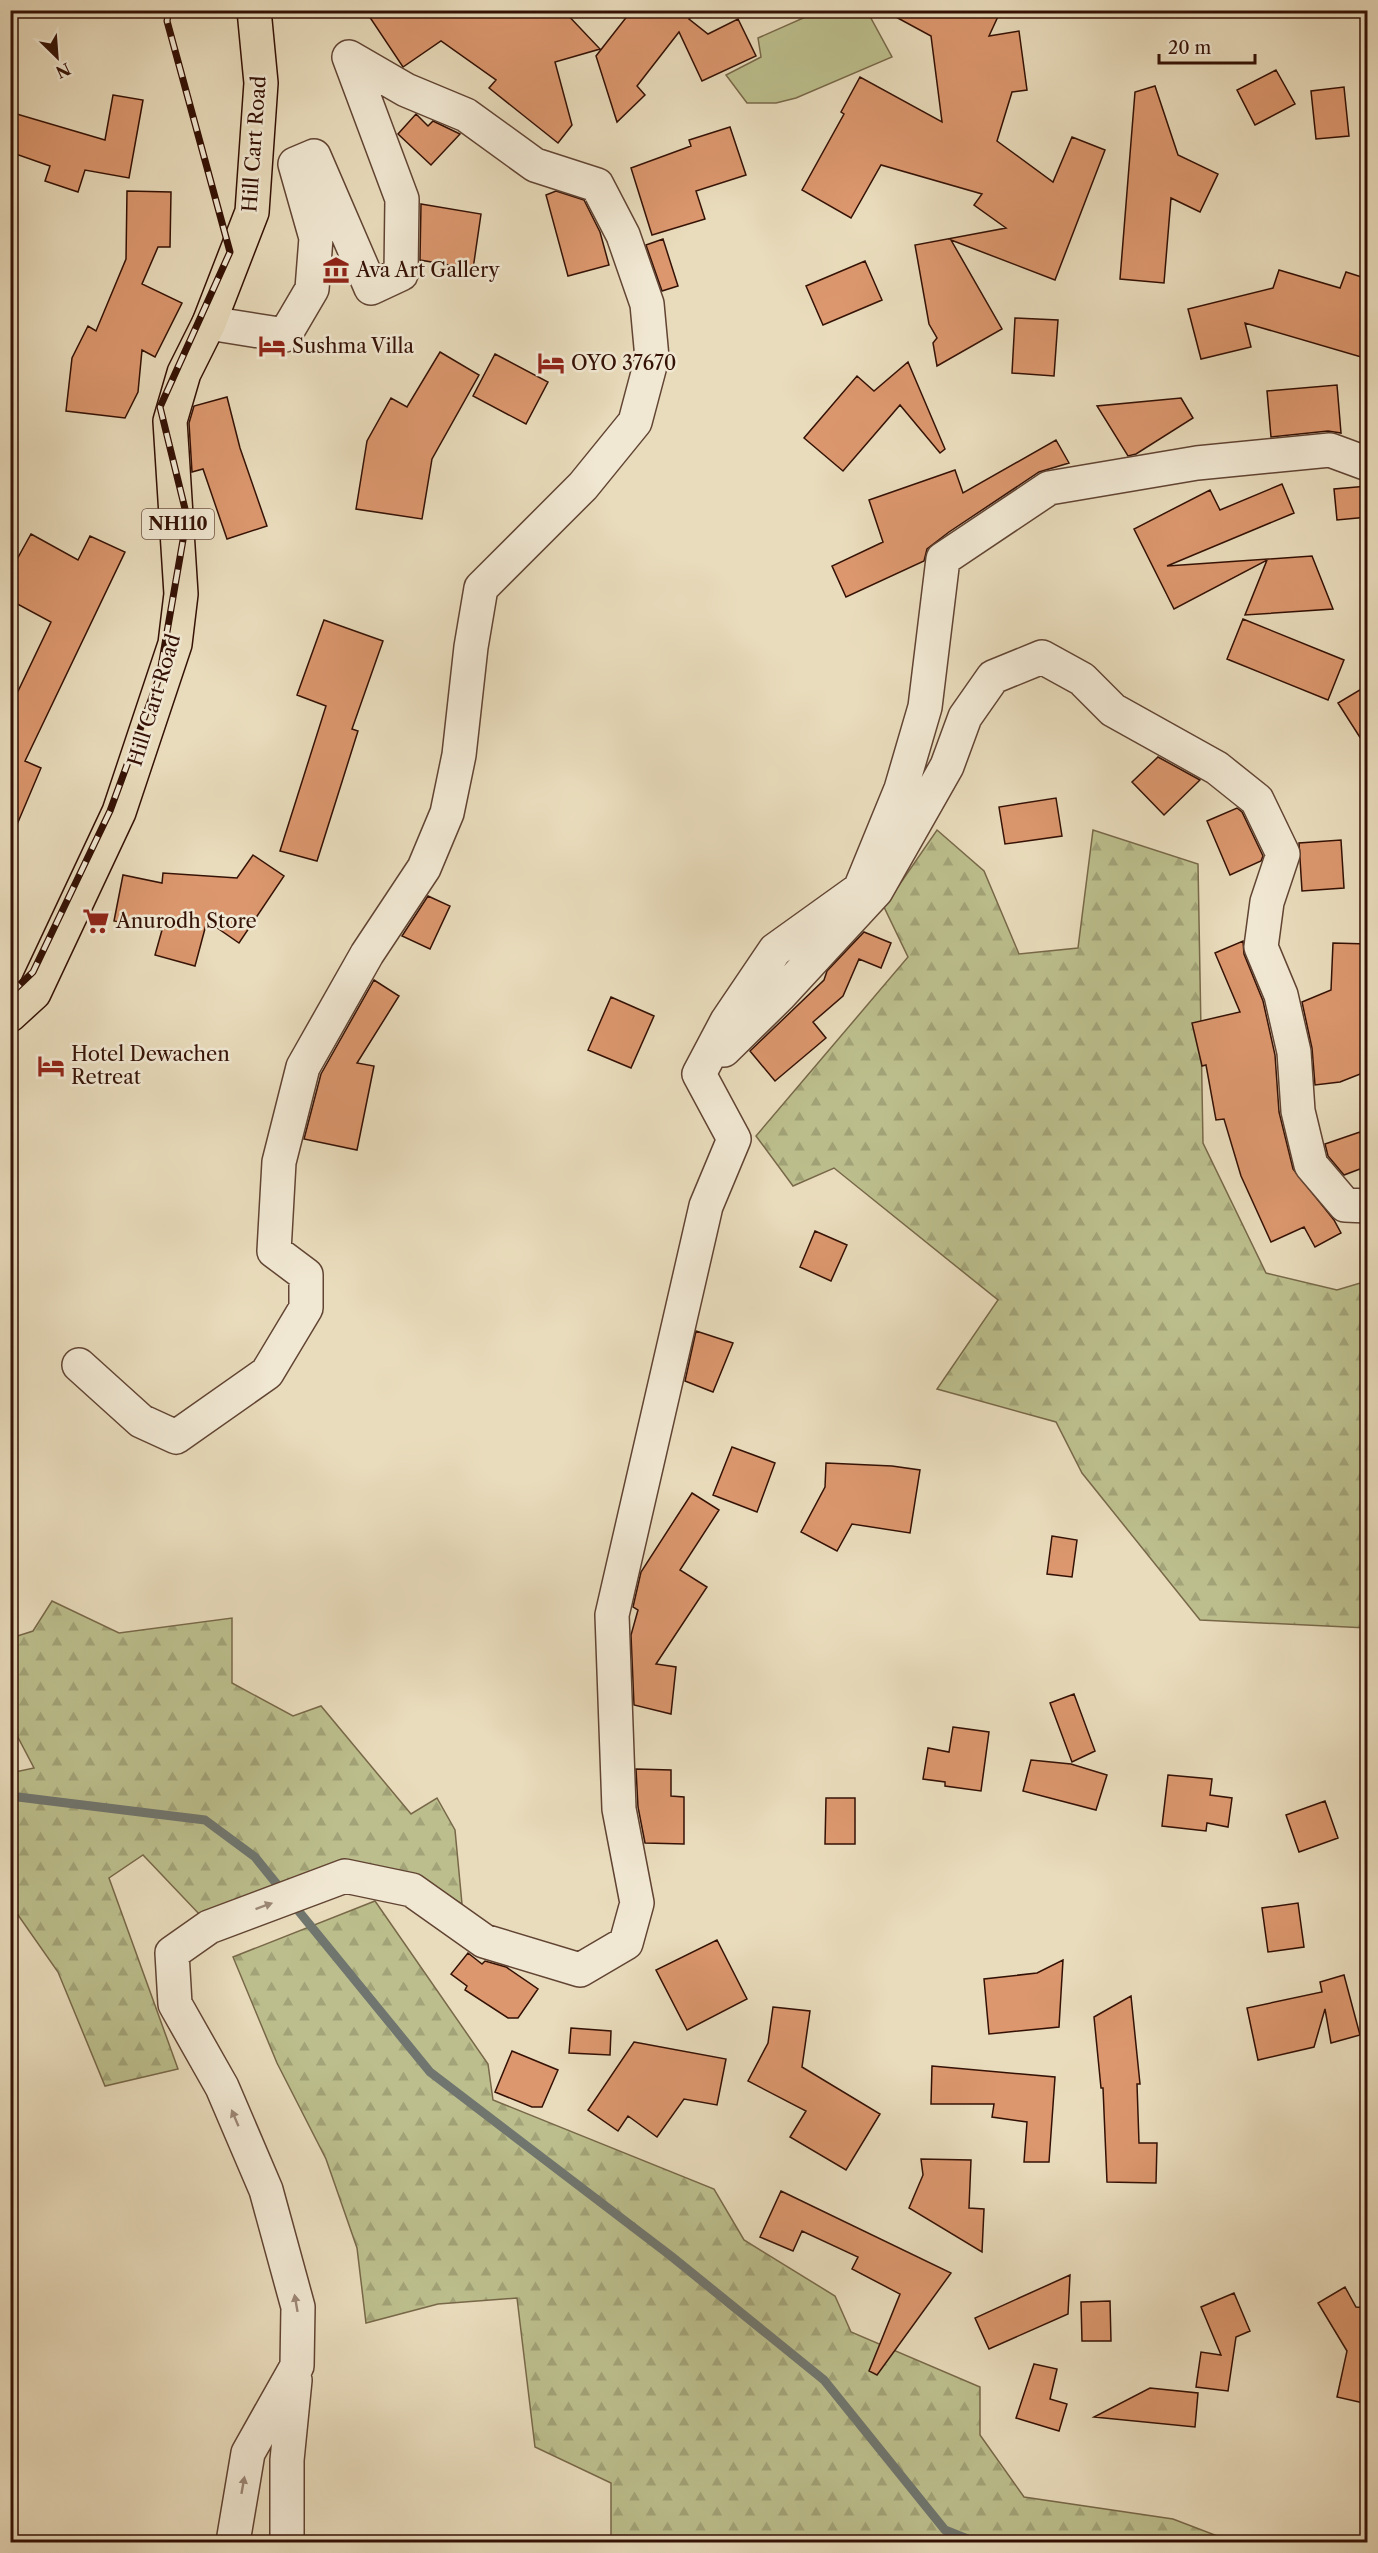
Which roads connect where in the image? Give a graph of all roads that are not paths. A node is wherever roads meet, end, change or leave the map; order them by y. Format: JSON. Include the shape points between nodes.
{"nodes":[{"id":1,"x":254,"y":10,"type":"edge"},
{"id":2,"x":209,"y":323,"type":"junction"},
{"id":3,"x":1368,"y":464,"type":"edge"},
{"id":4,"x":10,"y":1015,"type":"edge"},
{"id":5,"x":699,"y":1074,"type":"junction"},
{"id":6,"x":1368,"y":1206,"type":"edge"},
{"id":7,"x":78,"y":1365,"type":"dead end"},
{"id":8,"x":297,"y":2366,"type":"junction"},
{"id":9,"x":233,"y":2542,"type":"edge"},
{"id":10,"x":287,"y":2542,"type":"edge"}],
"edges":[{"from":1,"to":2,"type":"highway","name":"Hill Cart Road","number":"NH110","via":[[261,83],[252,212]]},
{"from":2,"to":4,"type":"highway","name":"Hill Cart Road","number":"NH110","via":[[184,373],[170,421],[181,594],[175,644],[119,812],[34,993]]},
{"from":2,"to":7,"type":"street","via":[[285,335],[312,289],[316,238],[295,164],[314,156],[371,288],[401,274],[402,200],[350,57],[406,90],[466,115],[535,165],[597,185],[623,235],[647,304],[652,358],[636,422],[583,486],[481,588],[459,755],[447,813],[424,868],[367,954],[303,1067],[279,1162],[274,1251],[306,1275],[306,1308],[267,1373],[176,1437],[141,1421]]},
{"from":3,"to":5,"type":"street","via":[[1330,450],[1197,463],[1049,488],[943,559],[925,707],[901,789],[860,889],[775,950],[727,1021]]},
{"from":5,"to":6,"type":"street","via":[[779,996],[876,891],[947,766],[965,717],[993,677],[1042,657],[1082,679],[1113,710],[1218,768],[1257,801],[1283,854],[1267,902],[1261,947],[1281,995],[1294,1052],[1298,1111],[1311,1165],[1346,1205]]},
{"from":8,"to":5,"type":"street","one_way":true,"via":[[298,2307],[266,2190],[222,2086],[175,2004],[172,1953],[209,1927],[345,1876],[412,1890],[484,1941],[580,1971],[626,1944],[637,1903],[619,1809],[612,1615],[706,1206],[734,1139]]},
{"from":9,"to":8,"type":"street","one_way":true,"via":[[248,2453]]},
{"from":8,"to":10,"type":"street","via":[[287,2460]]}]}
